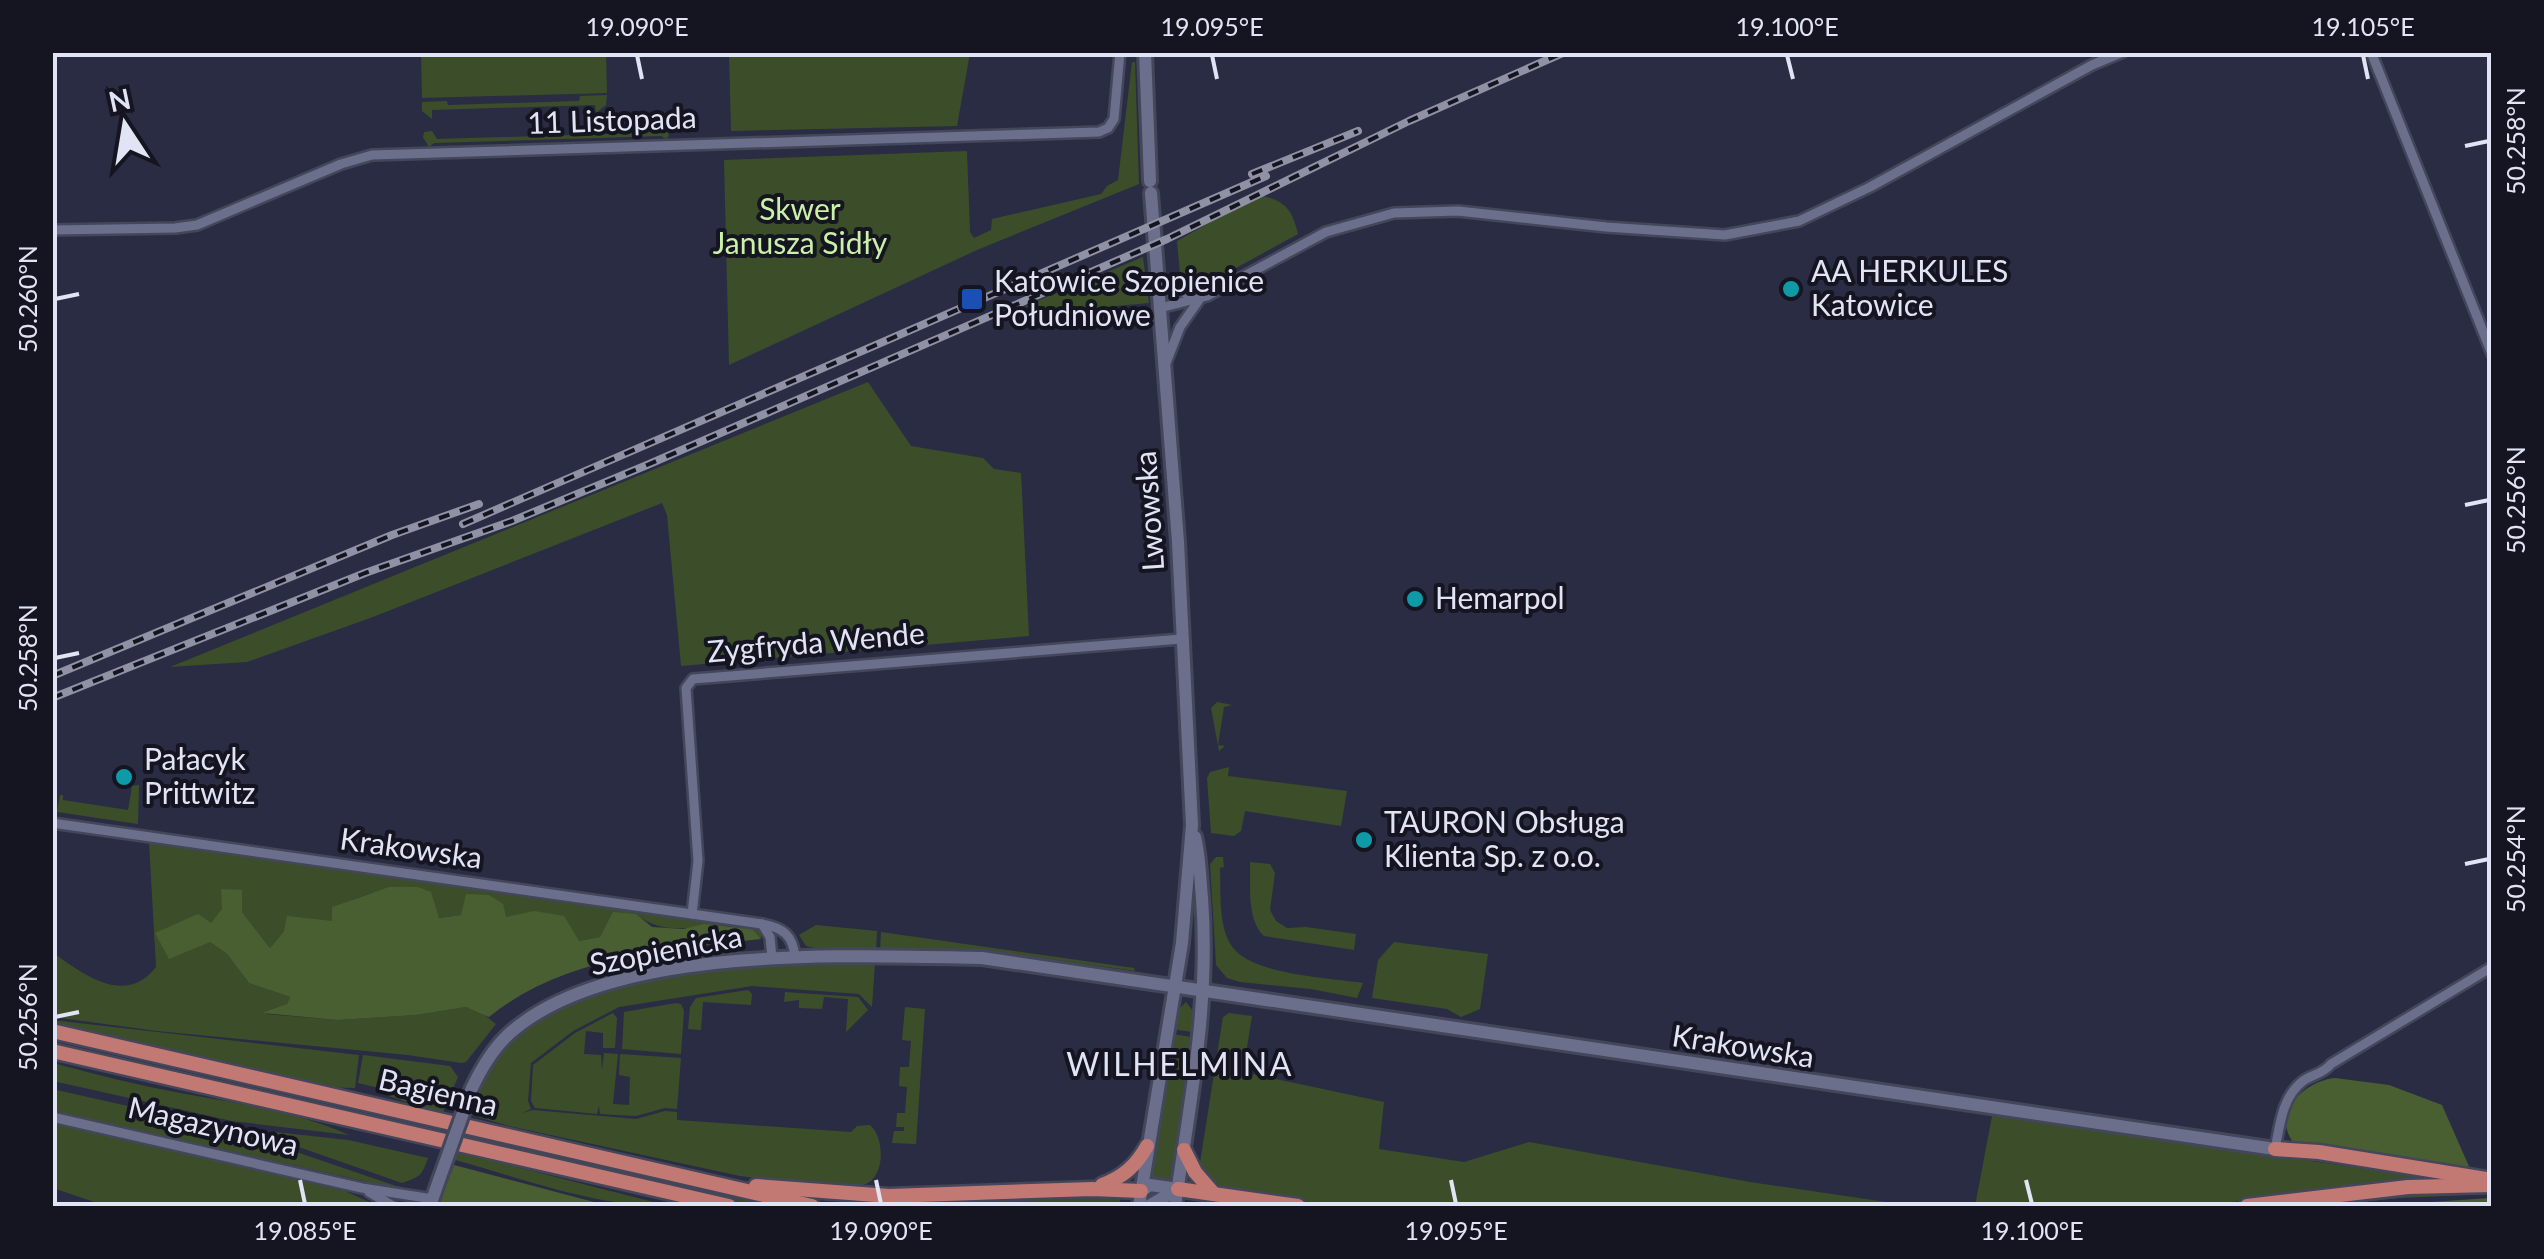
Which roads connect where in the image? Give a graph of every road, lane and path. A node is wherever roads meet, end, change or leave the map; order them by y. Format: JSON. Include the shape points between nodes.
{"nodes":[{"id":1,"x":1120,"y":52,"type":"edge"},
{"id":2,"x":1144,"y":52,"type":"edge"},
{"id":3,"x":2123,"y":52,"type":"edge"},
{"id":4,"x":2371,"y":52,"type":"edge"},
{"id":5,"x":52,"y":230,"type":"edge"},
{"id":6,"x":1157,"y":278,"type":"junction"},
{"id":7,"x":1199,"y":300,"type":"junction"},
{"id":8,"x":1160,"y":308,"type":"junction"},
{"id":9,"x":2492,"y":354,"type":"edge"},
{"id":10,"x":1164,"y":366,"type":"junction"},
{"id":11,"x":1181,"y":639,"type":"junction"},
{"id":12,"x":52,"y":823,"type":"edge"},
{"id":13,"x":1192,"y":825,"type":"junction"},
{"id":14,"x":692,"y":914,"type":"junction"},
{"id":15,"x":762,"y":924,"type":"junction"},
{"id":16,"x":796,"y":957,"type":"junction"},
{"id":17,"x":772,"y":958,"type":"junction"},
{"id":18,"x":2492,"y":966,"type":"edge"},
{"id":19,"x":1175,"y":986,"type":"junction"},
{"id":20,"x":1204,"y":991,"type":"junction"},
{"id":21,"x":52,"y":1031,"type":"edge"},
{"id":22,"x":54,"y":1052,"type":"edge"},
{"id":23,"x":52,"y":1117,"type":"edge"},
{"id":24,"x":1148,"y":1146,"type":"junction"},
{"id":25,"x":2275,"y":1149,"type":"junction"},
{"id":26,"x":1184,"y":1150,"type":"junction"},
{"id":27,"x":705,"y":1182,"type":"junction"},
{"id":28,"x":2492,"y":1183,"type":"edge"},
{"id":29,"x":362,"y":1188,"type":"junction"},
{"id":30,"x":1092,"y":1189,"type":"junction"},
{"id":31,"x":1178,"y":1190,"type":"junction"},
{"id":32,"x":660,"y":1191,"type":"junction"},
{"id":33,"x":1214,"y":1194,"type":"junction"},
{"id":34,"x":2342,"y":1196,"type":"junction"},
{"id":35,"x":1140,"y":1199,"type":"edge"},
{"id":36,"x":432,"y":1203,"type":"edge"},
{"id":37,"x":392,"y":1206,"type":"edge"},
{"id":38,"x":702,"y":1206,"type":"edge"},
{"id":39,"x":729,"y":1206,"type":"edge"},
{"id":40,"x":812,"y":1206,"type":"edge"},
{"id":41,"x":1149,"y":1206,"type":"edge"},
{"id":42,"x":1175,"y":1206,"type":"edge"},
{"id":43,"x":1298,"y":1206,"type":"edge"},
{"id":44,"x":2247,"y":1206,"type":"edge"},
{"id":45,"x":2301,"y":1206,"type":"edge"}],
"edges":[{"from":1,"to":5,"type":"street","name":"11 Listopada","via":[[1114,119],[1100,132],[372,156],[197,225]]},
{"from":2,"to":6,"type":"street","name":"Lwowska"},
{"from":3,"to":7,"type":"street","via":[[1799,221],[1718,235],[1458,211],[1394,213],[1326,232]]},
{"from":4,"to":9,"type":"street"},
{"from":6,"to":7,"type":"street"},
{"from":6,"to":8,"type":"street","name":"Lwowska"},
{"from":7,"to":8,"type":"street"},
{"from":7,"to":10,"type":"street"},
{"from":8,"to":10,"type":"street","name":"Lwowska"},
{"from":10,"to":11,"type":"street","name":"Lwowska"},
{"from":11,"to":13,"type":"street","name":"Lwowska"},
{"from":11,"to":14,"type":"street","name":"Zygfryda Wende","via":[[693,679],[686,688],[698,861]]},
{"from":12,"to":14,"type":"street","name":"Krakowska"},
{"from":13,"to":19,"type":"street","name":"Lwowska"},
{"from":13,"to":20,"type":"street","name":"Lwowska"},
{"from":14,"to":15,"type":"street","name":"Krakowska"},
{"from":15,"to":16,"type":"street","via":[[790,936]]},
{"from":15,"to":17,"type":"street"},
{"from":16,"to":17,"type":"street","name":"Szopienicka"},
{"from":16,"to":19,"type":"street","via":[[982,958]]},
{"from":17,"to":36,"type":"street","name":"Szopienicka","bridge":true,"via":[[620,981],[528,1018],[488,1057]]},
{"from":18,"to":25,"type":"street","via":[[2304,1080],[2289,1097]]},
{"from":19,"to":20,"type":"street","name":"Krakowska"},
{"from":19,"to":24,"type":"street","name":"Lwowska"},
{"from":20,"to":25,"type":"street","name":"Krakowska"},
{"from":20,"to":26,"type":"street","name":"Lwowska"},
{"from":21,"to":27,"type":"main road","name":"Bagienna"},
{"from":22,"to":32,"type":"main road","name":"Bagienna"},
{"from":23,"to":29,"type":"street","name":"Magazynowa"},
{"from":24,"to":30,"type":"main road","via":[[1125,1174]]},
{"from":24,"to":35,"type":"street","name":"Lwowska"},
{"from":25,"to":28,"type":"main road","via":[[2423,1167]]},
{"from":26,"to":31,"type":"street","name":"Lwowska"},
{"from":26,"to":33,"type":"main road"},
{"from":27,"to":30,"type":"main road","via":[[889,1196]]},
{"from":27,"to":40,"type":"main road","name":"Bagienna"},
{"from":28,"to":34,"type":"main road"},
{"from":29,"to":36,"type":"street","name":"Magazynowa"},
{"from":29,"to":37,"type":"street","name":"Magazynowa"},
{"from":30,"to":35,"type":"main road"},
{"from":31,"to":33,"type":"main road"},
{"from":31,"to":35,"type":"street","via":[[1150,1186]]},
{"from":31,"to":41,"type":"street"},
{"from":31,"to":42,"type":"street","name":"Lwowska"},
{"from":32,"to":38,"type":"main road"},
{"from":32,"to":39,"type":"main road","name":"Bagienna"},
{"from":33,"to":43,"type":"main road"},
{"from":34,"to":44,"type":"main road"},
{"from":34,"to":45,"type":"main road"},
{"from":35,"to":41,"type":"street"}]}
